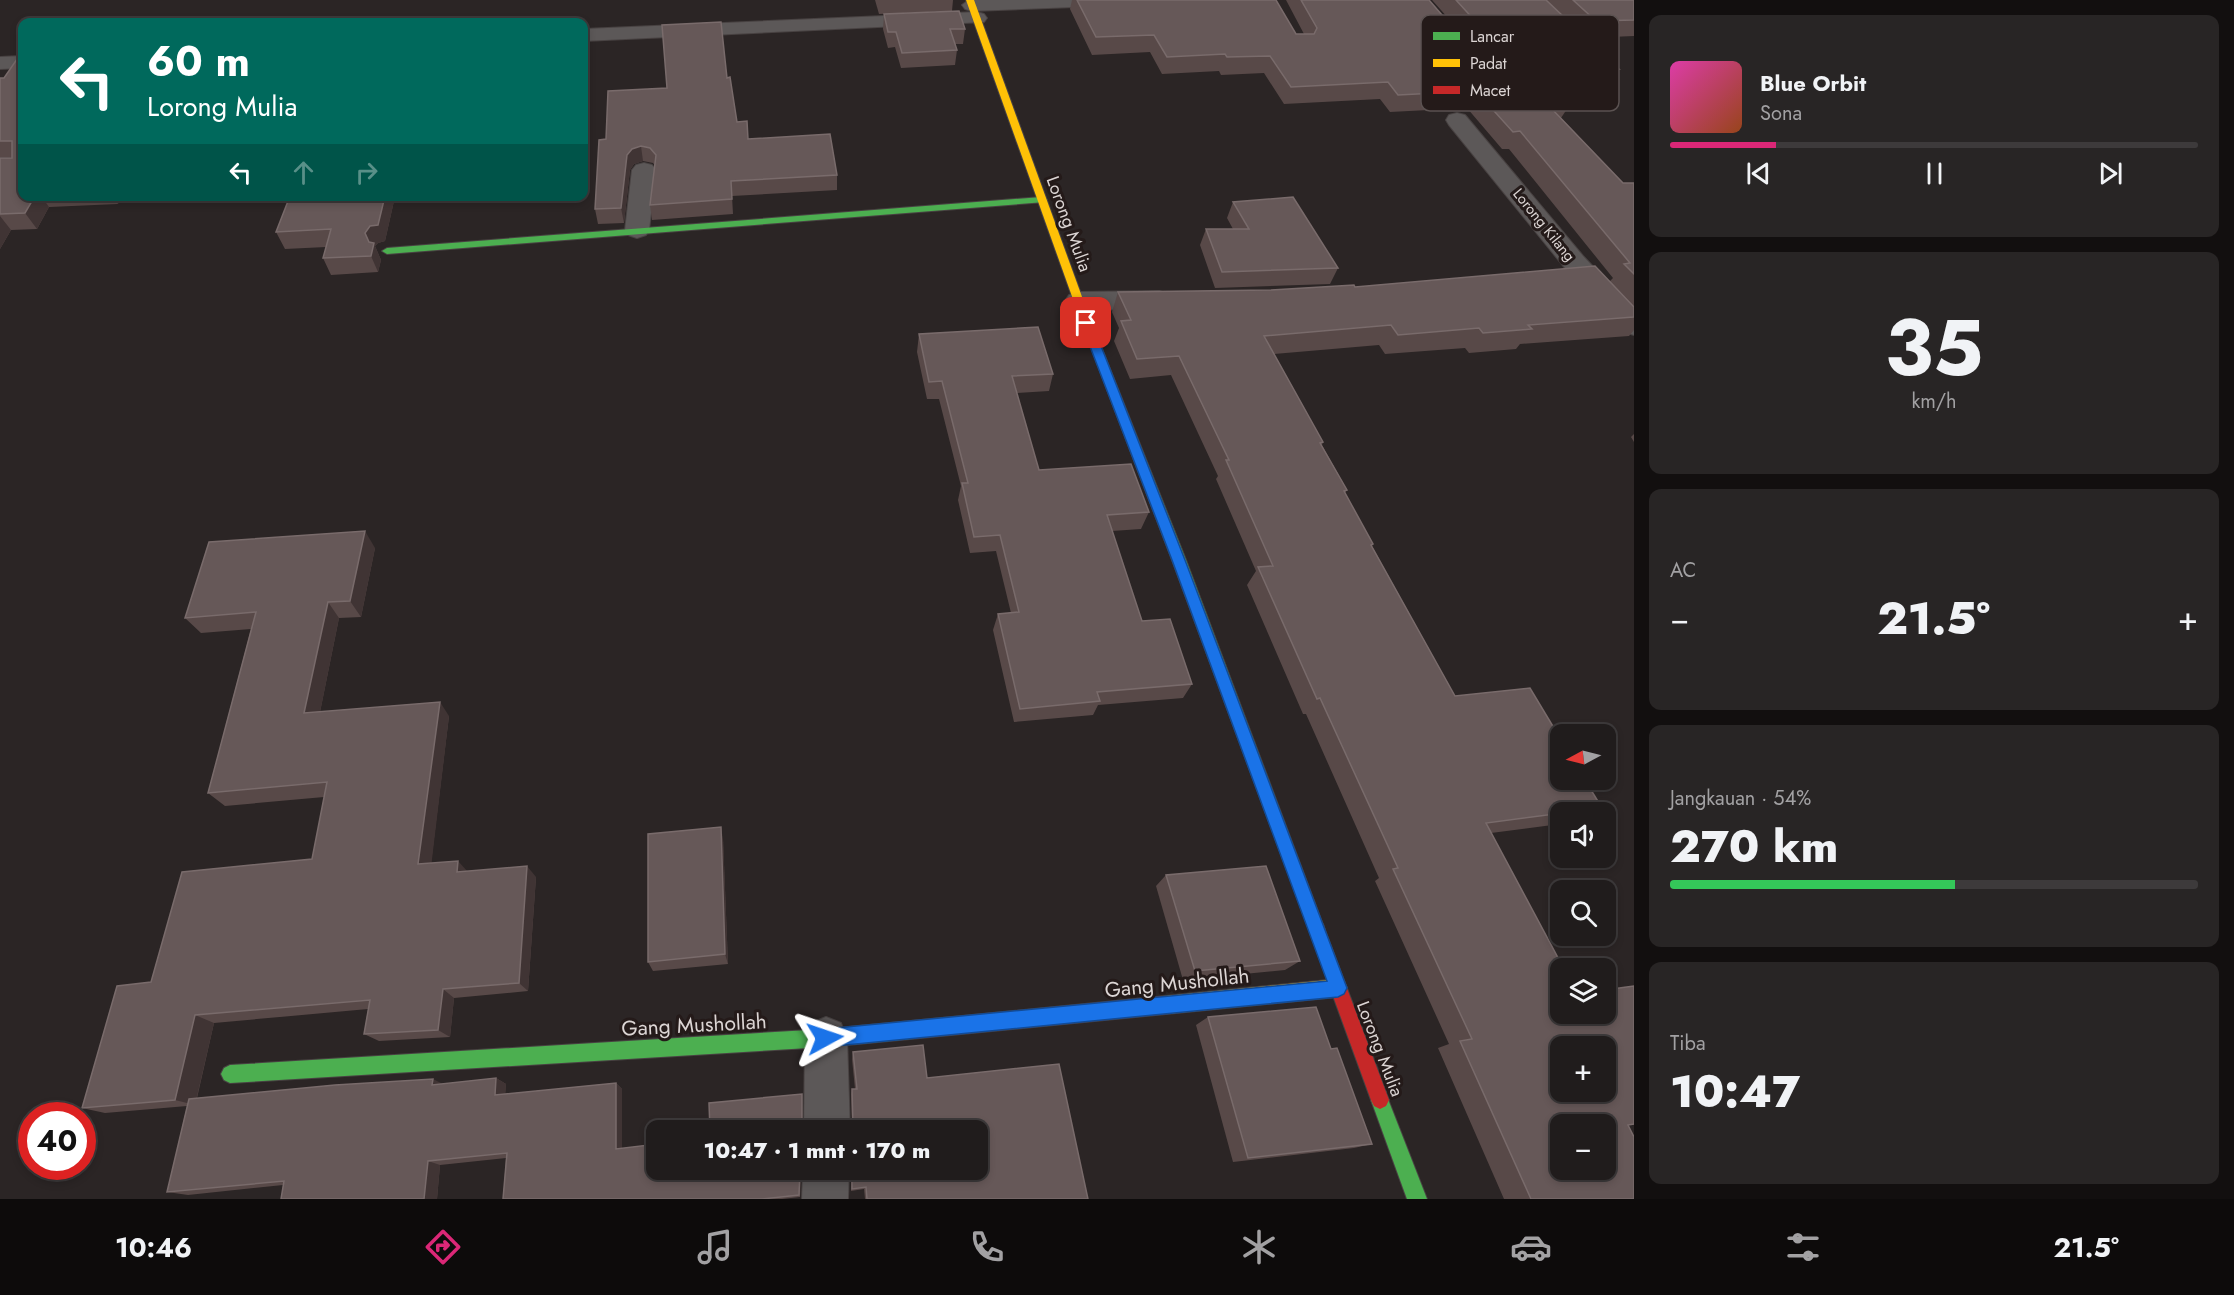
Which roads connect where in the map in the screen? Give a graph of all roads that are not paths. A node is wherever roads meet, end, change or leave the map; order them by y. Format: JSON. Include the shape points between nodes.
{"nodes":[{"id":1,"x":1100,"y":0,"type":"edge"},
{"id":2,"x":973,"y":8,"type":"edge"},
{"id":3,"x":588,"y":34,"type":"edge"},
{"id":4,"x":18,"y":62,"type":"edge"},
{"id":5,"x":0,"y":63,"type":"edge"},
{"id":6,"x":0,"y":75,"type":"edge"},
{"id":7,"x":1457,"y":120,"type":"dead end"},
{"id":8,"x":644,"y":170,"type":"dead end"},
{"id":9,"x":1041,"y":200,"type":"junction"},
{"id":10,"x":637,"y":230,"type":"junction"},
{"id":11,"x":387,"y":251,"type":"dead end"},
{"id":12,"x":1586,"y":275,"type":"junction"},
{"id":13,"x":1553,"y":278,"type":"edge"},
{"id":14,"x":1181,"y":300,"type":"edge"},
{"id":15,"x":1078,"y":301,"type":"junction"},
{"id":16,"x":1634,"y":326,"type":"edge"},
{"id":17,"x":1338,"y":988,"type":"junction"},
{"id":18,"x":825,"y":1038,"type":"junction"},
{"id":19,"x":230,"y":1074,"type":"dead end"},
{"id":20,"x":827,"y":1120,"type":"edge"},
{"id":21,"x":826,"y":1180,"type":"edge"},
{"id":22,"x":825,"y":1199,"type":"edge"},
{"id":23,"x":1417,"y":1199,"type":"edge"}],
"edges":[{"from":1,"to":2,"type":"street"},
{"from":2,"to":3,"type":"street"},
{"from":2,"to":9,"type":"street","name":"Lorong Mulia"},
{"from":4,"to":5,"type":"street"},
{"from":5,"to":6,"type":"street"},
{"from":7,"to":12,"type":"street","name":"Lorong Kilang"},
{"from":8,"to":10,"type":"street"},
{"from":9,"to":10,"type":"street"},
{"from":9,"to":15,"type":"street","name":"Lorong Mulia"},
{"from":10,"to":11,"type":"street"},
{"from":12,"to":13,"type":"street"},
{"from":12,"to":16,"type":"street","name":"Lorong Kilang"},
{"from":14,"to":15,"type":"street"},
{"from":15,"to":17,"type":"street","name":"Lorong Mulia"},
{"from":17,"to":18,"type":"street","name":"Gang Mushollah"},
{"from":17,"to":23,"type":"street","name":"Lorong Mulia"},
{"from":18,"to":19,"type":"street","name":"Gang Mushollah"},
{"from":18,"to":20,"type":"street"},
{"from":21,"to":22,"type":"street"}]}
